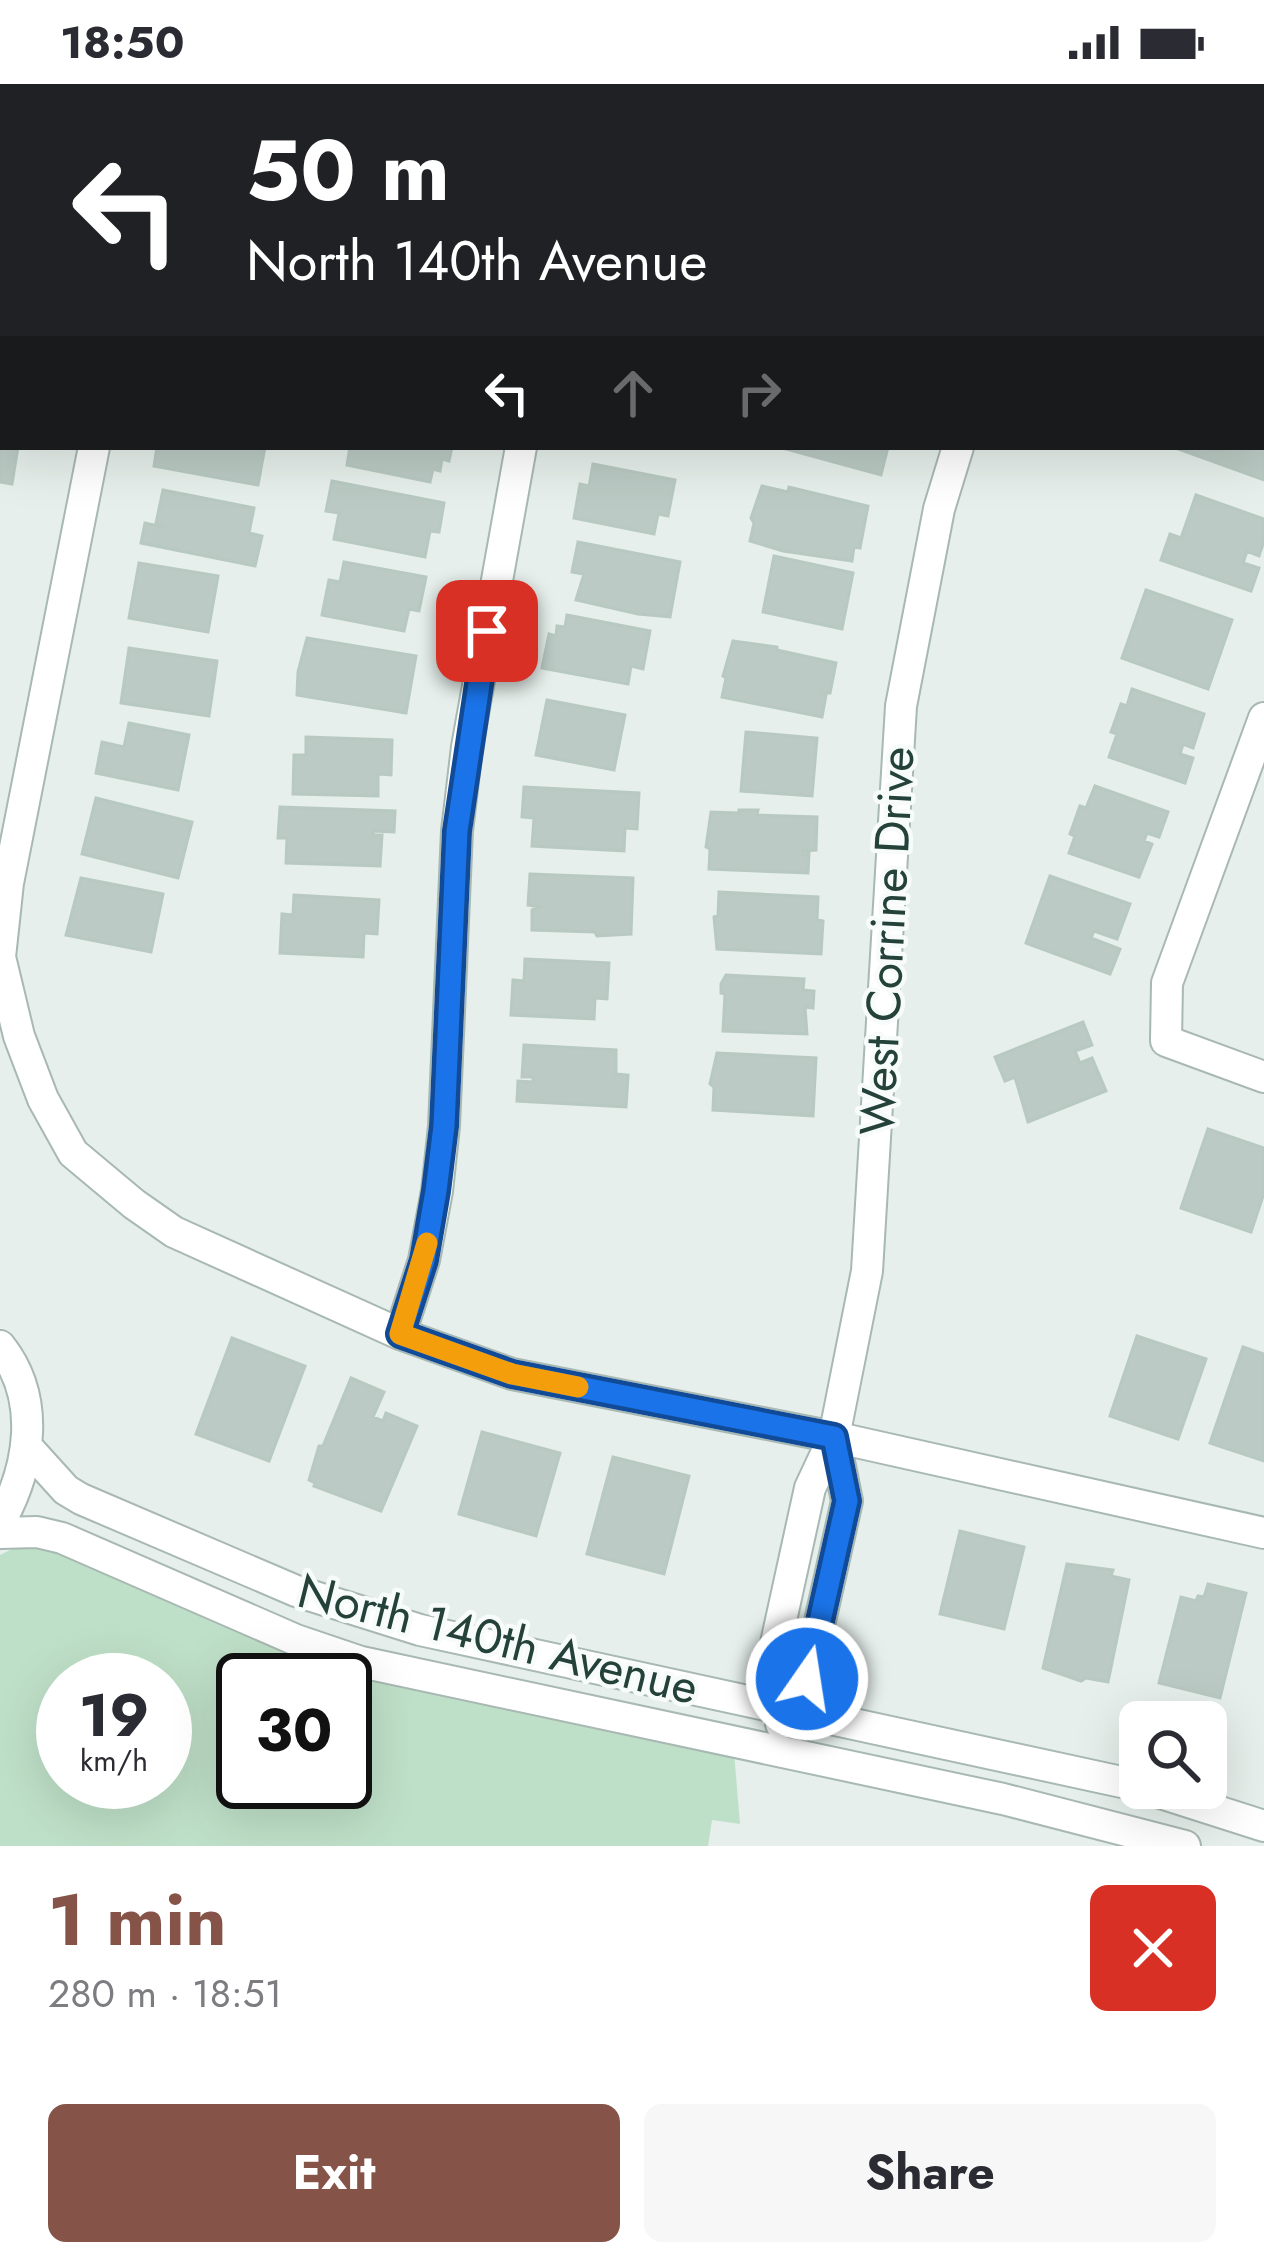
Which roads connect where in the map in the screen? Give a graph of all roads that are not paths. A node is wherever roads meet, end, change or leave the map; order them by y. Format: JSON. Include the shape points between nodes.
{"nodes":[{"id":1,"x":93,"y":450,"type":"edge"},
{"id":2,"x":519,"y":450,"type":"edge"},
{"id":3,"x":957,"y":450,"type":"edge"},
{"id":4,"x":1264,"y":718,"type":"edge"},
{"id":5,"x":1264,"y":1076,"type":"edge"},
{"id":6,"x":400,"y":1334,"type":"junction"},
{"id":7,"x":0,"y":1346,"type":"edge"},
{"id":8,"x":834,"y":1437,"type":"junction"},
{"id":9,"x":28,"y":1448,"type":"junction"},
{"id":10,"x":0,"y":1522,"type":"edge"},
{"id":11,"x":0,"y":1533,"type":"edge"},
{"id":12,"x":1264,"y":1534,"type":"edge"},
{"id":13,"x":784,"y":1710,"type":"junction"},
{"id":14,"x":775,"y":1750,"type":"junction"},
{"id":15,"x":1119,"y":1782,"type":"edge"},
{"id":16,"x":1211,"y":1809,"type":"edge"},
{"id":17,"x":1264,"y":1826,"type":"edge"},
{"id":18,"x":1185,"y":1846,"type":"edge"}],
"edges":[{"from":1,"to":6,"type":"street","via":[[8,883],[0,957],[19,1036],[73,1153],[134,1204],[174,1232]]},
{"from":2,"to":6,"type":"street","via":[[457,831],[436,1191]]},
{"from":3,"to":8,"type":"street","name":"West Corrine Drive","via":[[901,706],[867,1271]]},
{"from":4,"to":5,"type":"street","via":[[1167,983],[1166,1041]]},
{"from":6,"to":8,"type":"street","via":[[512,1374]]},
{"from":7,"to":9,"type":"street","via":[[25,1400]]},
{"from":8,"to":12,"type":"street"},
{"from":8,"to":13,"type":"street","name":"West Corrine Drive","via":[[847,1501],[807,1679]]},
{"from":9,"to":10,"type":"street"},
{"from":9,"to":13,"type":"street","name":"North 140th Avenue","via":[[81,1499],[332,1604]]},
{"from":11,"to":14,"type":"street","name":"North 140th Avenue","via":[[62,1538],[361,1663]]},
{"from":13,"to":14,"type":"street","name":"West Corrine Drive"},
{"from":13,"to":15,"type":"street","name":"North 140th Avenue"},
{"from":14,"to":18,"type":"street","name":"North 140th Avenue"},
{"from":16,"to":17,"type":"street","name":"North 140th Avenue"}]}
